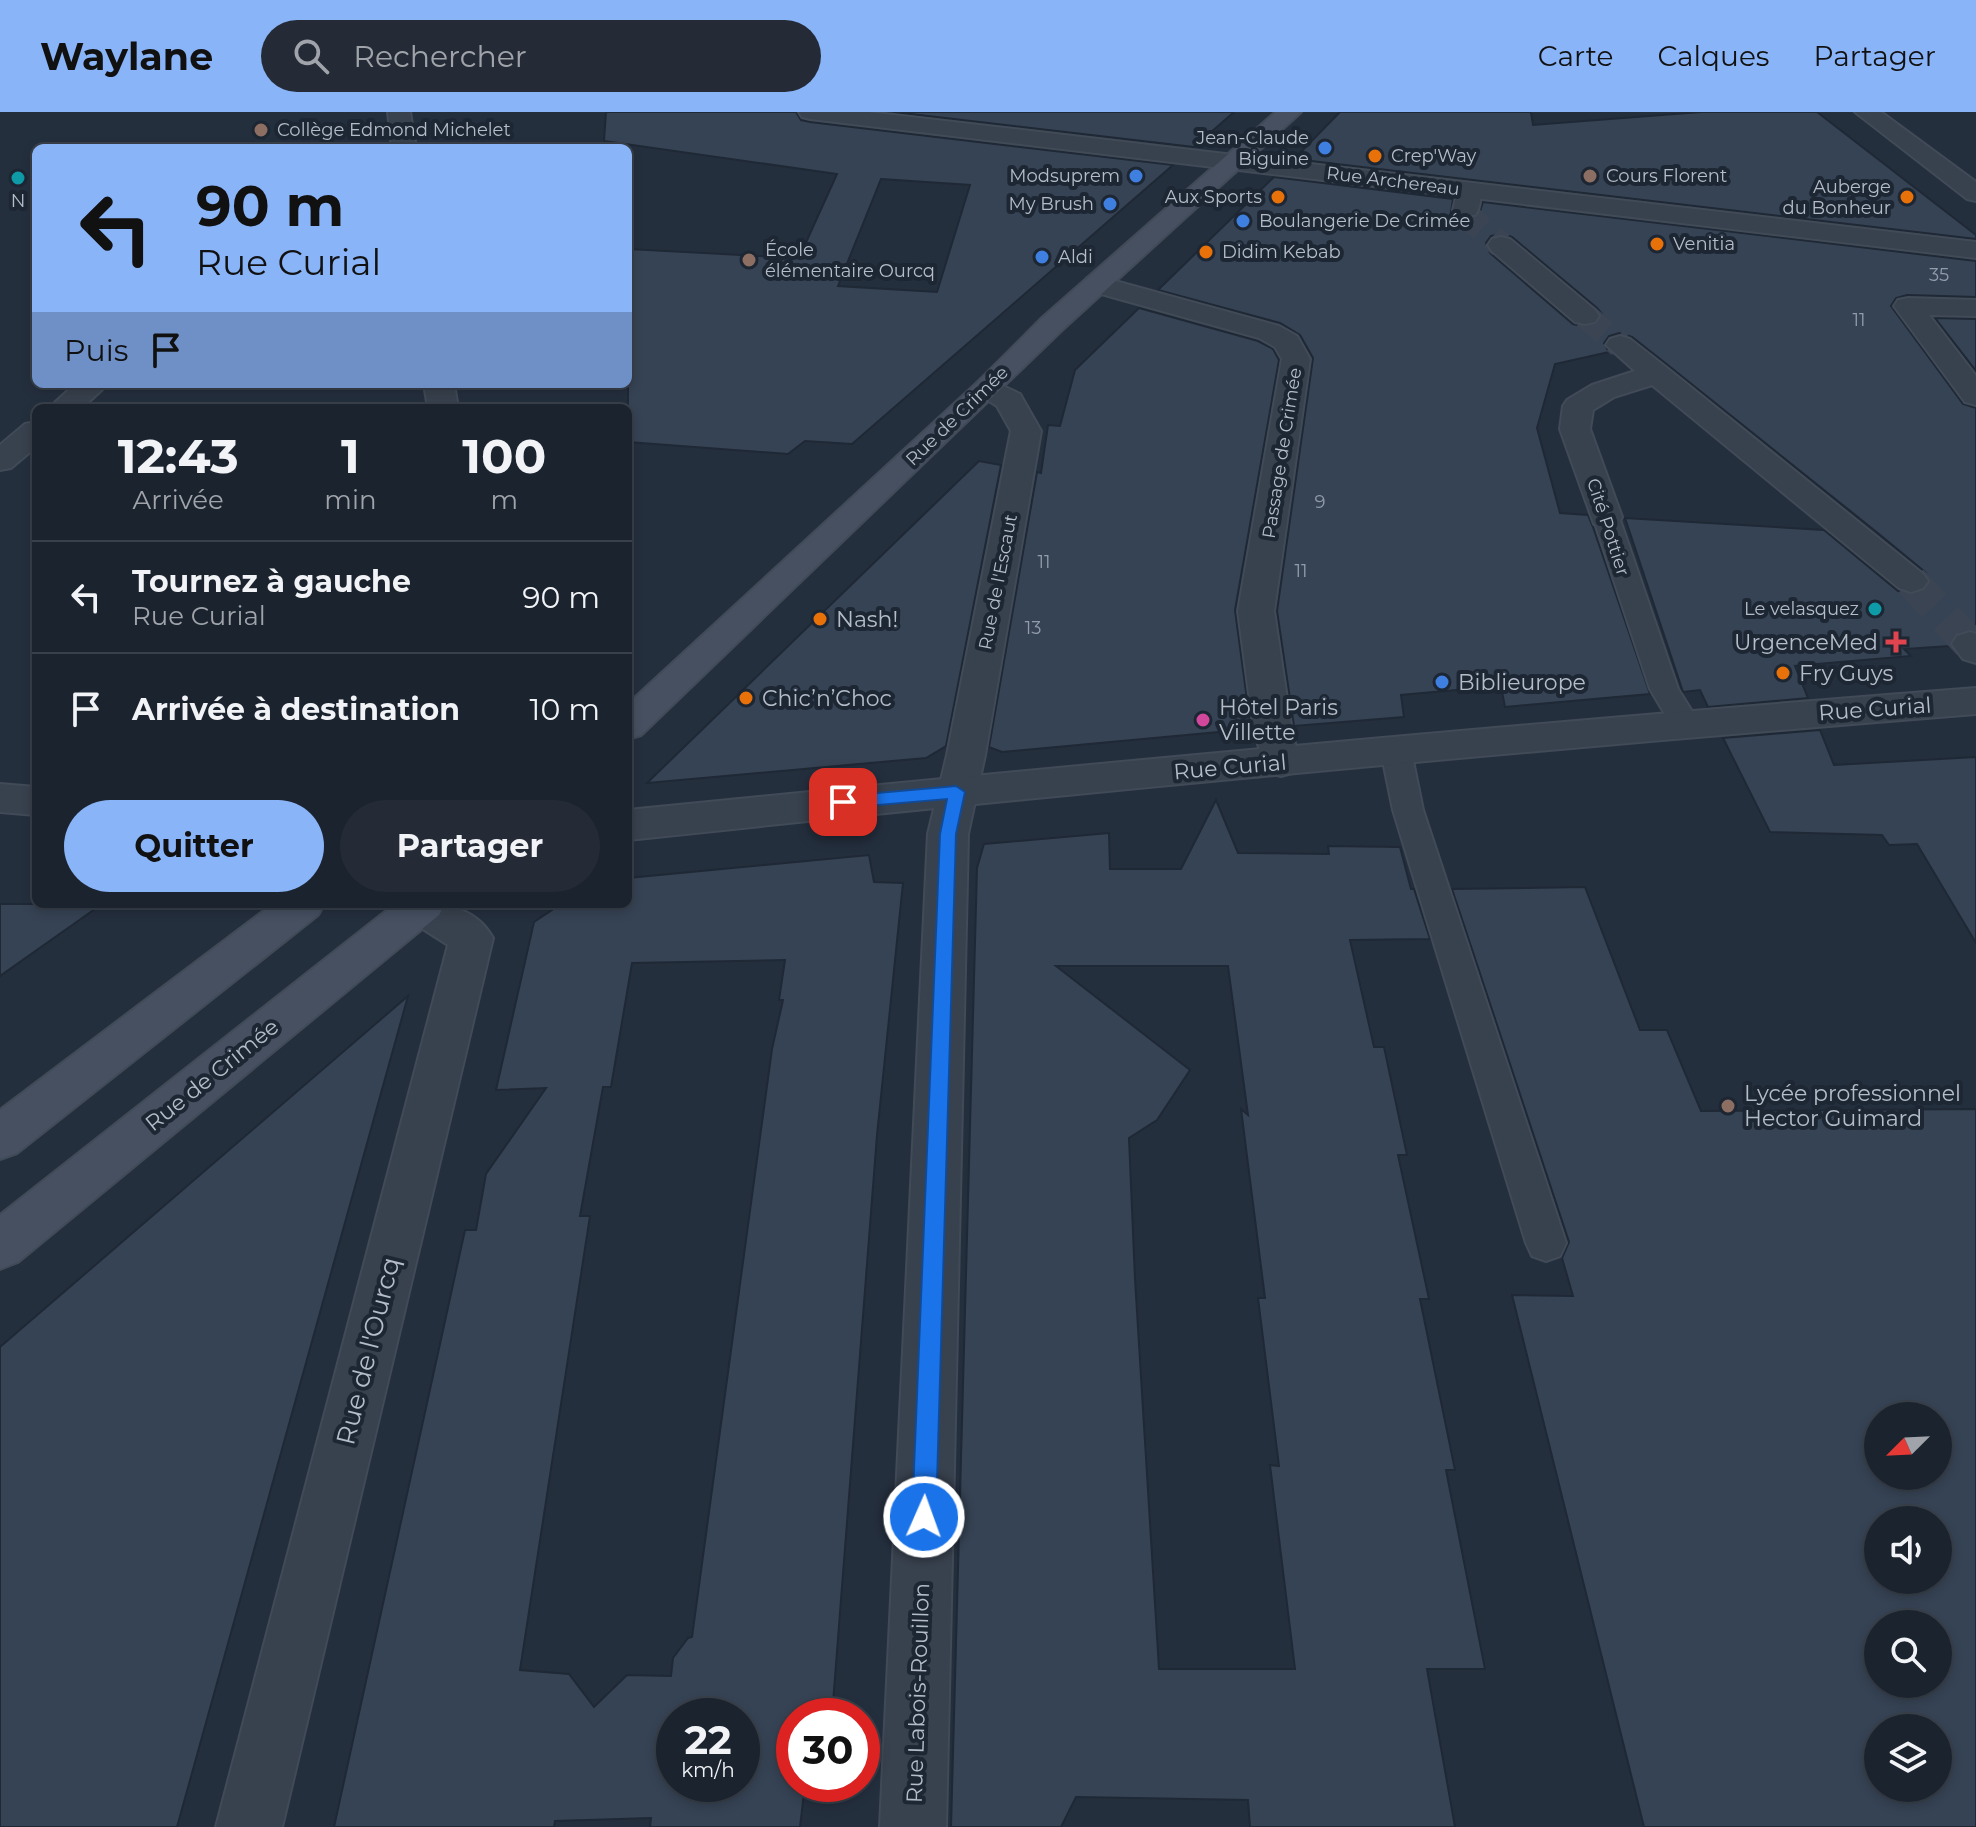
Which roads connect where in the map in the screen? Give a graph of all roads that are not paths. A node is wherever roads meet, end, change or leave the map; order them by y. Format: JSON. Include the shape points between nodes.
{"nodes":[{"id":1,"x":399,"y":112,"type":"edge"},
{"id":2,"x":810,"y":112,"type":"edge"},
{"id":3,"x":1290,"y":112,"type":"edge"},
{"id":4,"x":1866,"y":112,"type":"edge"},
{"id":5,"x":890,"y":117,"type":"edge"},
{"id":6,"x":403,"y":144,"type":"edge"},
{"id":7,"x":1235,"y":163,"type":"junction"},
{"id":8,"x":1976,"y":194,"type":"edge"},
{"id":9,"x":1501,"y":245,"type":"tunnel mouth"},
{"id":10,"x":1976,"y":250,"type":"edge"},
{"id":11,"x":1097,"y":284,"type":"junction"},
{"id":12,"x":1976,"y":308,"type":"edge"},
{"id":13,"x":1585,"y":316,"type":"tunnel mouth"},
{"id":14,"x":1620,"y":345,"type":"tunnel mouth"},
{"id":15,"x":1657,"y":374,"type":"junction"},
{"id":16,"x":88,"y":388,"type":"edge"},
{"id":17,"x":988,"y":388,"type":"junction"},
{"id":18,"x":1976,"y":396,"type":"edge"},
{"id":19,"x":69,"y":404,"type":"edge"},
{"id":20,"x":32,"y":434,"type":"edge"},
{"id":21,"x":0,"y":461,"type":"edge"},
{"id":22,"x":1606,"y":517,"type":"joint"},
{"id":23,"x":1911,"y":581,"type":"tunnel mouth"},
{"id":24,"x":1976,"y":701,"type":"edge"},
{"id":25,"x":632,"y":722,"type":"edge"},
{"id":26,"x":1685,"y":724,"type":"junction"},
{"id":27,"x":1396,"y":751,"type":"junction"},
{"id":28,"x":1281,"y":762,"type":"junction"},
{"id":29,"x":956,"y":792,"type":"junction"},
{"id":30,"x":0,"y":798,"type":"edge"},
{"id":31,"x":32,"y":801,"type":"edge"},
{"id":32,"x":632,"y":825,"type":"edge"},
{"id":33,"x":298,"y":908,"type":"edge"},
{"id":34,"x":416,"y":908,"type":"edge"},
{"id":35,"x":425,"y":908,"type":"edge"},
{"id":36,"x":0,"y":1138,"type":"edge"},
{"id":37,"x":1546,"y":1243,"type":"dead end"},
{"id":38,"x":0,"y":1246,"type":"edge"},
{"id":39,"x":249,"y":1827,"type":"edge"},
{"id":40,"x":913,"y":1827,"type":"edge"}],
"edges":[{"from":1,"to":6,"type":"street"},
{"from":2,"to":5,"type":"street","name":"Rue Archereau"},
{"from":3,"to":7,"type":"main road","name":"Rue de Crimée"},
{"from":4,"to":8,"type":"street"},
{"from":5,"to":7,"type":"street","name":"Rue Archereau"},
{"from":7,"to":10,"type":"street","name":"Rue Archereau","via":[[1467,200]]},
{"from":7,"to":11,"type":"main road","name":"Rue de Crimée"},
{"from":9,"to":13,"type":"street"},
{"from":11,"to":17,"type":"main road","name":"Rue de Crimée"},
{"from":11,"to":28,"type":"street","name":"Passage de Crimée","via":[[1269,332],[1287,342],[1296,359],[1256,611]]},
{"from":12,"to":18,"type":"street","via":[[1908,306]]},
{"from":14,"to":15,"type":"street"},
{"from":15,"to":22,"type":"street","name":"Cité Pottier","via":[[1603,391],[1578,406],[1575,429]]},
{"from":15,"to":23,"type":"street"},
{"from":16,"to":19,"type":"street"},
{"from":17,"to":25,"type":"main road","name":"Rue de Crimée"},
{"from":17,"to":29,"type":"street","name":"Rue de l'Escaut","via":[[1009,400],[1026,431]]},
{"from":20,"to":21,"type":"street"},
{"from":22,"to":26,"type":"lane","name":"Cité Pottier","via":[[1664,689]]},
{"from":24,"to":26,"type":"street","name":"Rue Curial"},
{"from":26,"to":27,"type":"street","name":"Rue Curial"},
{"from":27,"to":28,"type":"street","name":"Rue Curial"},
{"from":27,"to":37,"type":"lane","via":[[1408,810]]},
{"from":28,"to":29,"type":"street","name":"Rue Curial"},
{"from":29,"to":32,"type":"street","name":"Rue Curial"},
{"from":29,"to":40,"type":"street","name":"Rue Labois-Rouillon","via":[[948,834]]},
{"from":30,"to":31,"type":"street"},
{"from":33,"to":36,"type":"main road"},
{"from":34,"to":38,"type":"main road","name":"Rue de Crimée"},
{"from":35,"to":39,"type":"street","name":"Rue de l'Ourcq","via":[[471,938]]}]}
